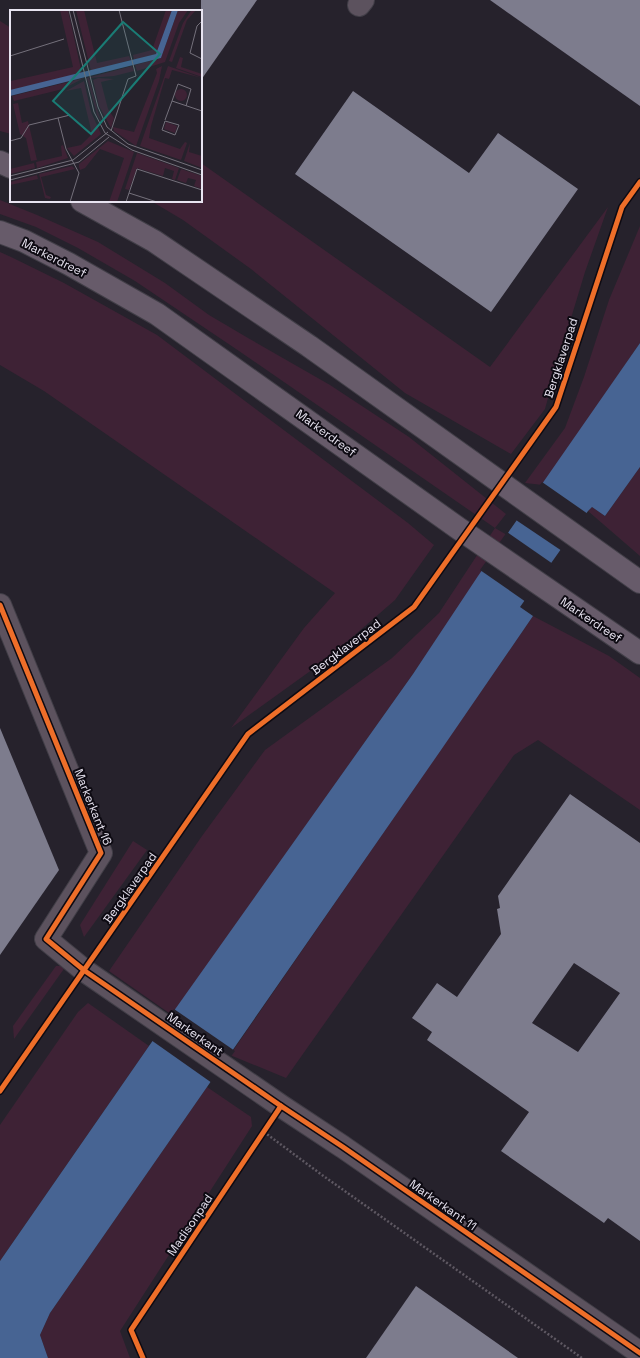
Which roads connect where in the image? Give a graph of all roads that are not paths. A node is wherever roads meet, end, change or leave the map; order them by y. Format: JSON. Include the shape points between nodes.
{"nodes":[{"id":1,"x":0,"y":162,"type":"edge"},
{"id":2,"x":10,"y":167,"type":"edge"},
{"id":3,"x":84,"y":202,"type":"edge"},
{"id":4,"x":0,"y":232,"type":"edge"},
{"id":5,"x":640,"y":582,"type":"edge"},
{"id":6,"x":0,"y":605,"type":"edge"},
{"id":7,"x":640,"y":653,"type":"edge"},
{"id":8,"x":145,"y":1011,"type":"joint"},
{"id":9,"x":235,"y":1074,"type":"joint"},
{"id":10,"x":640,"y":1353,"type":"edge"}],
"edges":[{"from":1,"to":2,"type":"main road"},
{"from":3,"to":5,"type":"main road","via":[[161,246],[308,346]]},
{"from":4,"to":7,"type":"main road","name":"Markerdreef","via":[[69,264],[157,314],[458,528]]},
{"from":6,"to":8,"type":"street","name":"Markerkant 16","via":[[101,853],[46,939],[85,971]]},
{"from":8,"to":9,"type":"street","name":"Markerkant"},
{"from":9,"to":10,"type":"street","name":"Markerkant 11"}]}
